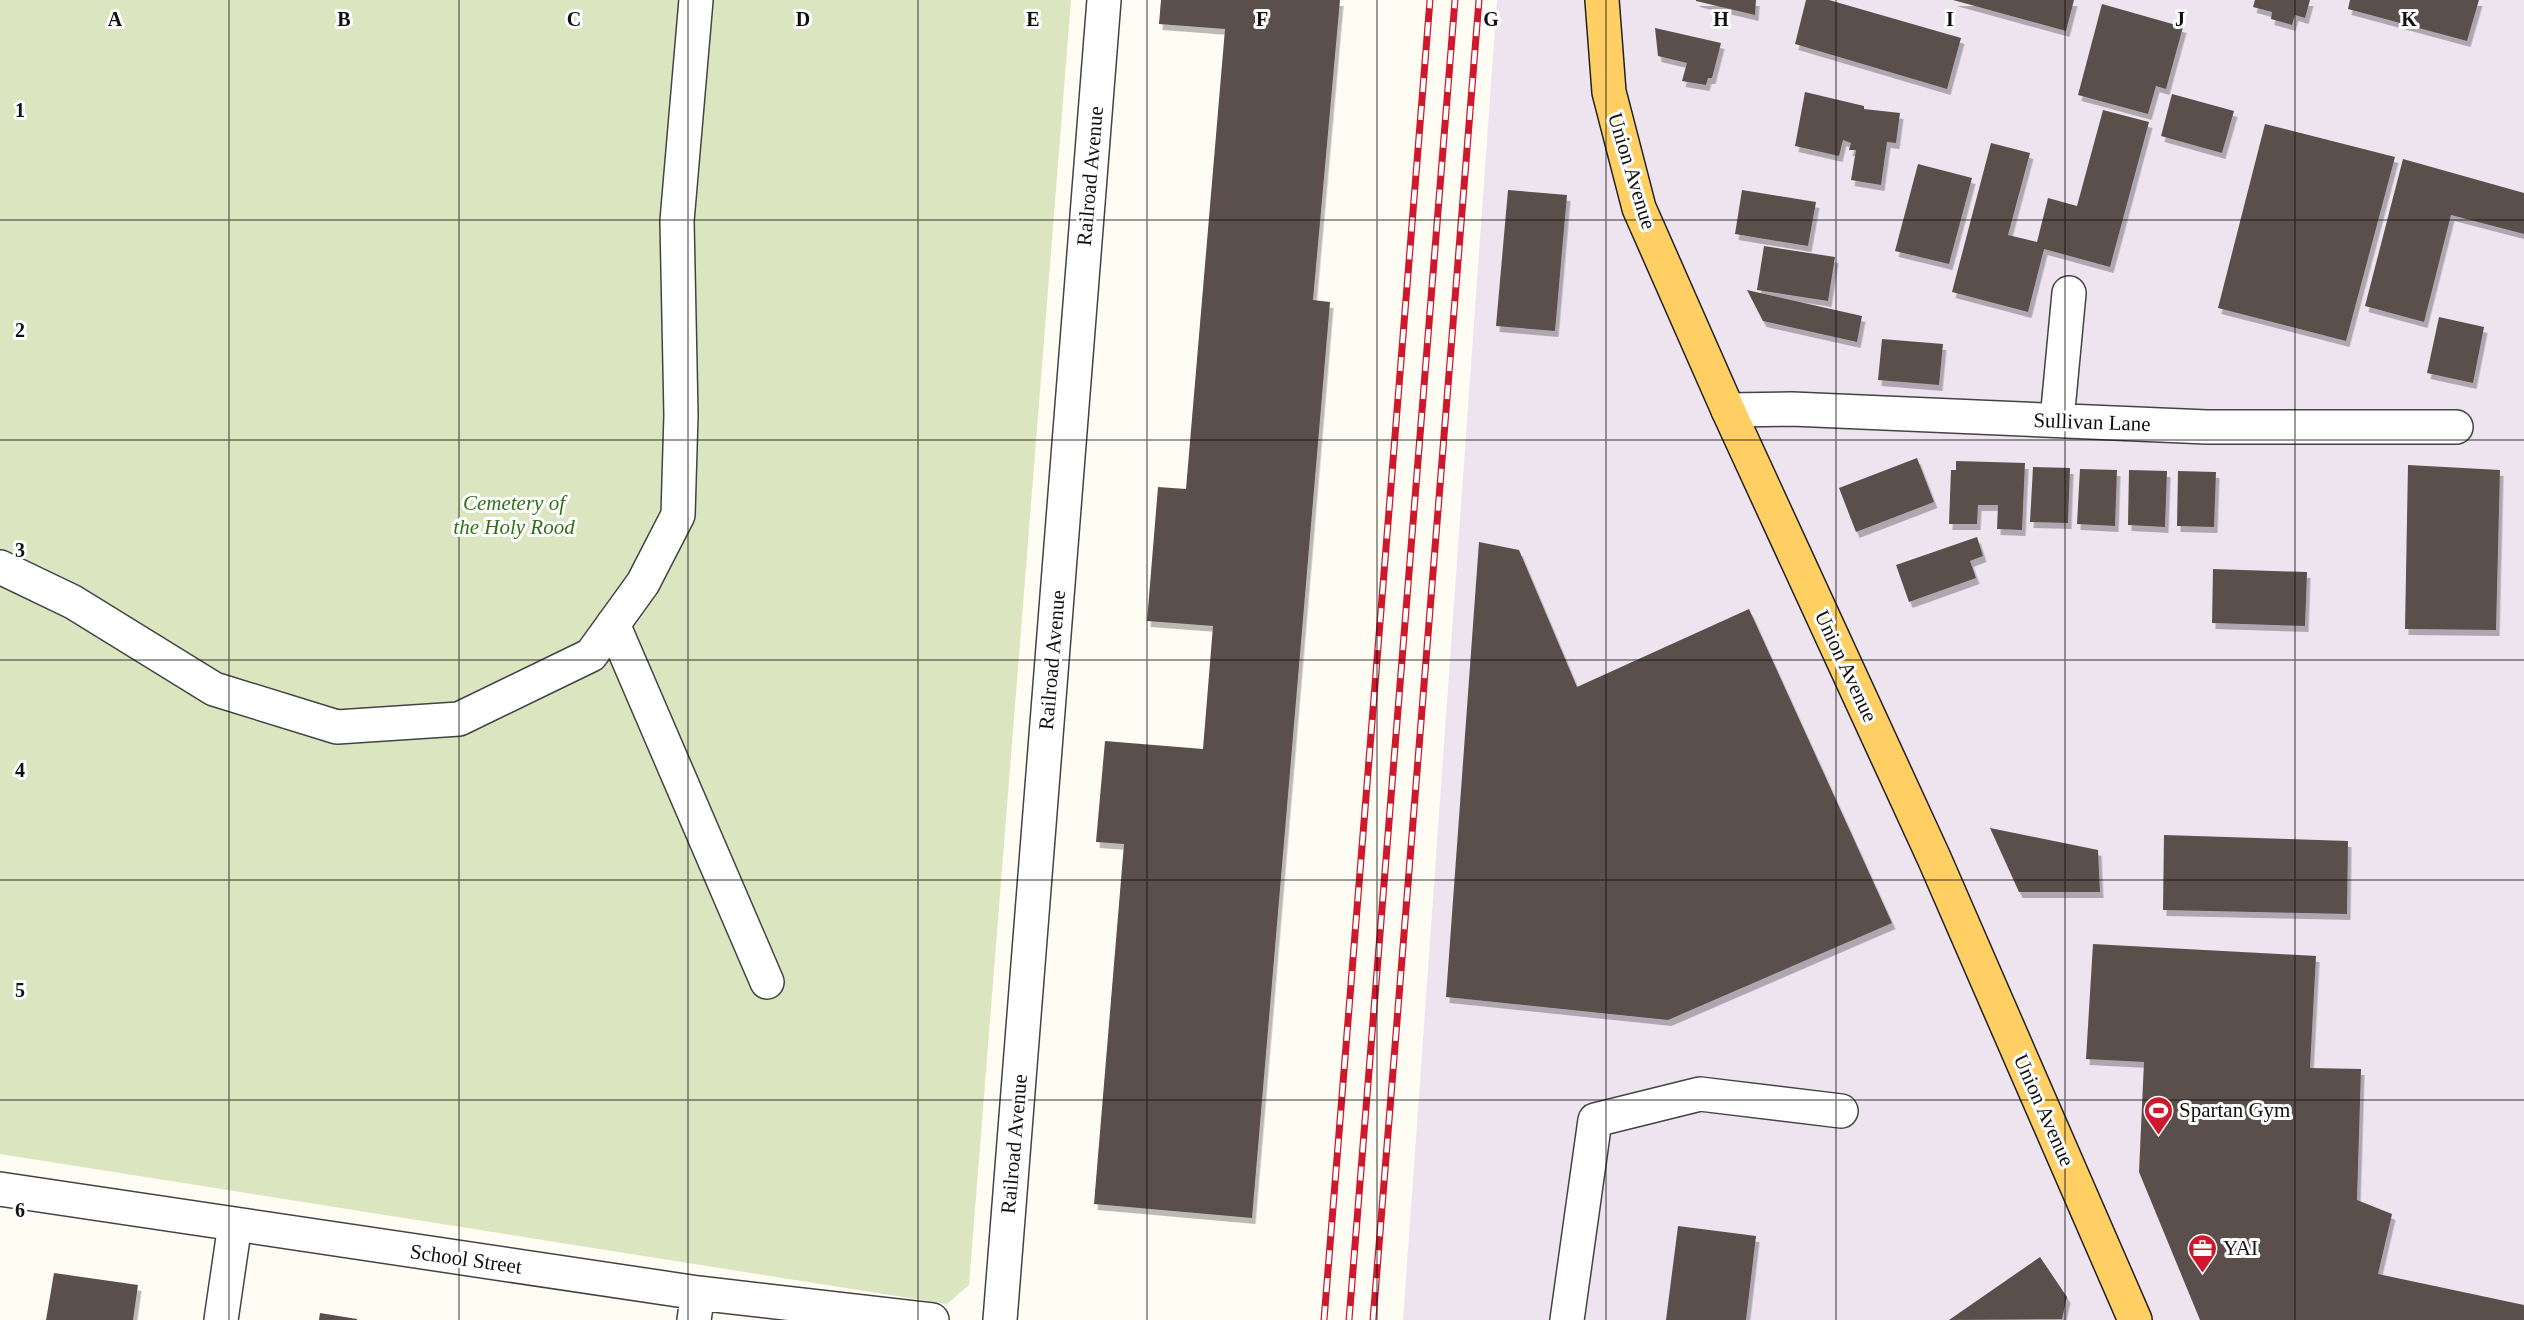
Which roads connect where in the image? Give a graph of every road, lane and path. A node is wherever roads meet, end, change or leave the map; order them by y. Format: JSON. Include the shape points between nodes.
{"nodes":[{"id":1,"x":696,"y":0,"type":"edge"},
{"id":2,"x":1104,"y":0,"type":"edge"},
{"id":3,"x":1602,"y":0,"type":"edge"},
{"id":4,"x":2069,"y":293,"type":"dead end"},
{"id":5,"x":1728,"y":410,"type":"junction"},
{"id":6,"x":2057,"y":420,"type":"junction"},
{"id":7,"x":2456,"y":427,"type":"dead end"},
{"id":8,"x":0,"y":567,"type":"edge"},
{"id":9,"x":613,"y":624,"type":"junction"},
{"id":10,"x":767,"y":982,"type":"dead end"},
{"id":11,"x":1841,"y":1111,"type":"dead end"},
{"id":12,"x":0,"y":1189,"type":"edge"},
{"id":13,"x":235,"y":1224,"type":"junction"},
{"id":14,"x":696,"y":1307,"type":"edge"},
{"id":15,"x":221,"y":1320,"type":"edge"},
{"id":16,"x":932,"y":1320,"type":"edge"},
{"id":17,"x":1000,"y":1320,"type":"edge"},
{"id":18,"x":1567,"y":1320,"type":"edge"},
{"id":19,"x":2135,"y":1320,"type":"edge"}],
"edges":[{"from":1,"to":9,"type":"street","via":[[677,221],[681,416],[678,515],[644,583]]},
{"from":2,"to":17,"type":"street","name":"Railroad Avenue"},
{"from":3,"to":5,"type":"main road","name":"Union Avenue","via":[[1609,92],[1639,208]]},
{"from":4,"to":6,"type":"street"},
{"from":5,"to":6,"type":"street","name":"Sullivan Lane"},
{"from":5,"to":19,"type":"main road","name":"Union Avenue","via":[[1934,858]]},
{"from":6,"to":7,"type":"street","name":"Sullivan Lane","via":[[2206,427]]},
{"from":8,"to":9,"type":"street","via":[[74,602],[214,689],[337,727],[459,719],[591,655]]},
{"from":9,"to":10,"type":"street"},
{"from":11,"to":18,"type":"street","via":[[1700,1094],[1595,1120]]},
{"from":12,"to":13,"type":"street","name":"School Street"},
{"from":13,"to":14,"type":"street","name":"School Street"},
{"from":13,"to":15,"type":"street"},
{"from":14,"to":16,"type":"street","name":"School Street"}]}
